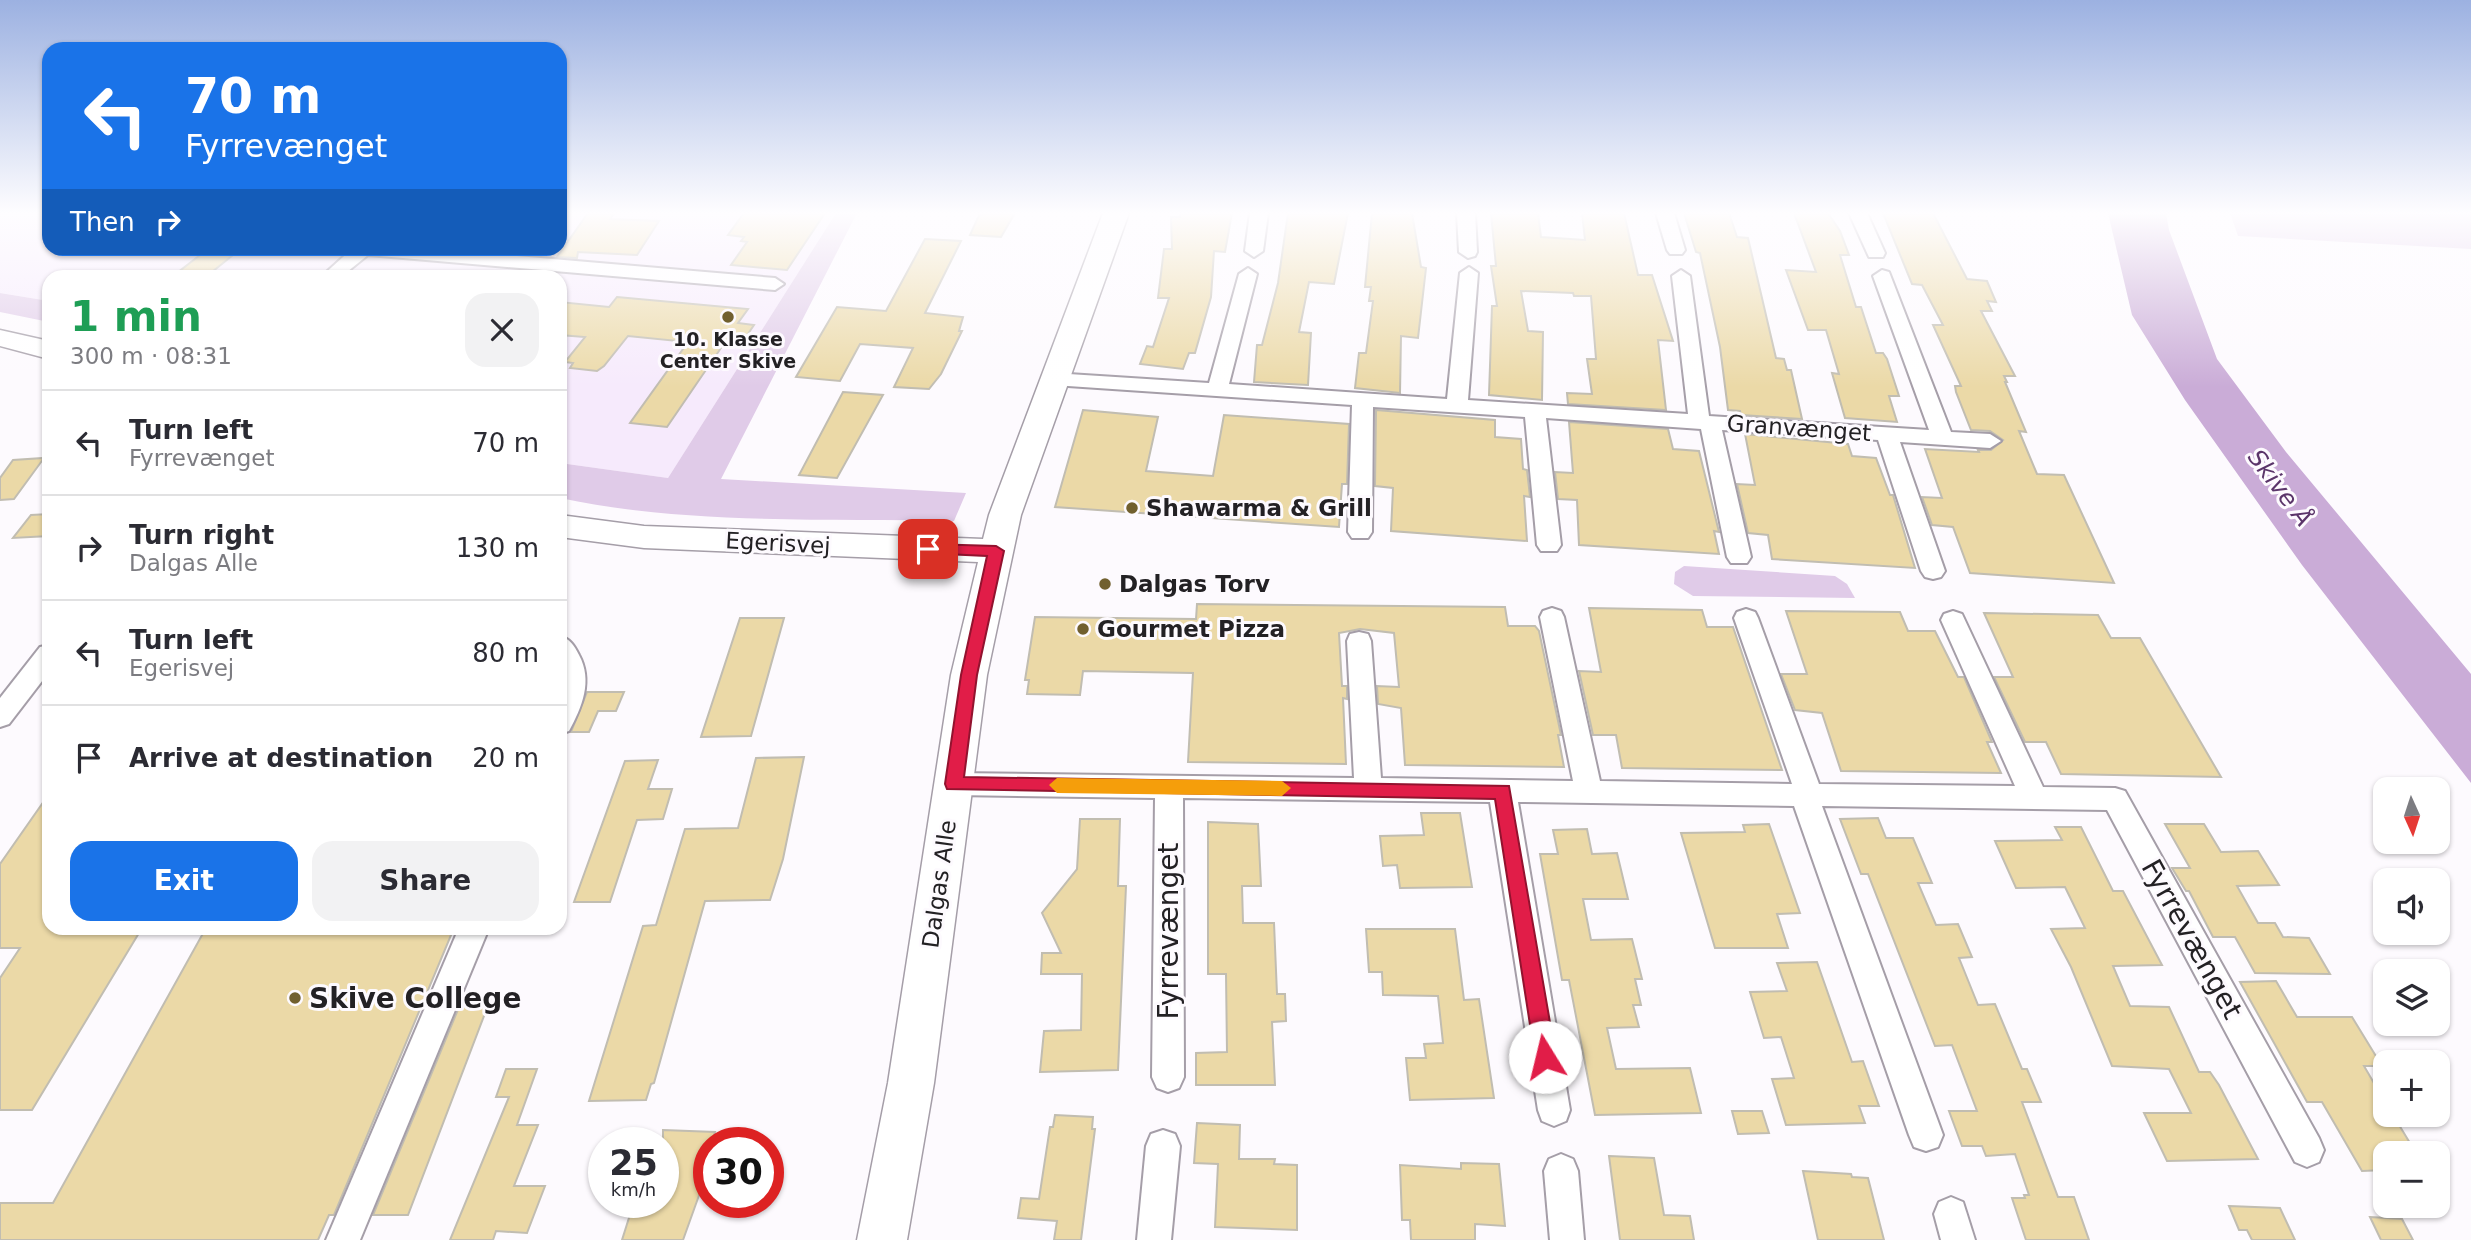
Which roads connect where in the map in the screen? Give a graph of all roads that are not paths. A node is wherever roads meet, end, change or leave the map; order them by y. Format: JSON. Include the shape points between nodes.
{"nodes":[{"id":1,"x":614,"y":271,"type":"edge"},
{"id":2,"x":1094,"y":271,"type":"edge"},
{"id":3,"x":1469,"y":273,"type":"dead end"},
{"id":4,"x":1248,"y":274,"type":"dead end"},
{"id":5,"x":1681,"y":276,"type":"dead end"},
{"id":6,"x":1882,"y":276,"type":"dead end"},
{"id":7,"x":775,"y":285,"type":"dead end"},
{"id":8,"x":0,"y":338,"type":"edge"},
{"id":9,"x":42,"y":348,"type":"edge"},
{"id":10,"x":1053,"y":379,"type":"junction"},
{"id":11,"x":1217,"y":390,"type":"junction"},
{"id":12,"x":1363,"y":400,"type":"junction"},
{"id":13,"x":1457,"y":406,"type":"junction"},
{"id":14,"x":1535,"y":411,"type":"junction"},
{"id":15,"x":1704,"y":422,"type":"junction"},
{"id":16,"x":1887,"y":434,"type":"junction"},
{"id":17,"x":1943,"y":438,"type":"junction"},
{"id":18,"x":1990,"y":441,"type":"dead end"},
{"id":19,"x":567,"y":527,"type":"edge"},
{"id":20,"x":1360,"y":532,"type":"dead end"},
{"id":21,"x":1549,"y":545,"type":"dead end"},
{"id":22,"x":996,"y":551,"type":"junction"},
{"id":23,"x":1739,"y":557,"type":"dead end"},
{"id":24,"x":1933,"y":571,"type":"dead end"},
{"id":25,"x":1552,"y":617,"type":"dead end"},
{"id":26,"x":1746,"y":618,"type":"dead end"},
{"id":27,"x":1952,"y":620,"type":"dead end"},
{"id":28,"x":1359,"y":641,"type":"dead end"},
{"id":29,"x":567,"y":654,"type":"edge"},
{"id":30,"x":42,"y":663,"type":"edge"},
{"id":31,"x":567,"y":708,"type":"edge"},
{"id":32,"x":0,"y":717,"type":"edge"},
{"id":33,"x":954,"y":784,"type":"junction"},
{"id":34,"x":1169,"y":786,"type":"junction"},
{"id":35,"x":1368,"y":790,"type":"junction"},
{"id":36,"x":1502,"y":791,"type":"junction"},
{"id":37,"x":1589,"y":792,"type":"junction"},
{"id":38,"x":1807,"y":796,"type":"junction"},
{"id":39,"x":2034,"y":798,"type":"junction"},
{"id":40,"x":471,"y":935,"type":"edge"},
{"id":41,"x":1168,"y":1077,"type":"dead end"},
{"id":42,"x":1554,"y":1110,"type":"dead end"},
{"id":43,"x":1926,"y":1135,"type":"dead end"},
{"id":44,"x":1163,"y":1146,"type":"dead end"},
{"id":45,"x":2307,"y":1150,"type":"dead end"},
{"id":46,"x":1561,"y":1171,"type":"dead end"},
{"id":47,"x":343,"y":1240,"type":"edge"},
{"id":48,"x":882,"y":1240,"type":"edge"},
{"id":49,"x":1154,"y":1240,"type":"edge"},
{"id":50,"x":1567,"y":1240,"type":"edge"}],
"edges":[{"from":1,"to":7,"type":"street"},
{"from":2,"to":10,"type":"street","name":"Dalgas Alle"},
{"from":3,"to":13,"type":"street"},
{"from":4,"to":11,"type":"street"},
{"from":5,"to":15,"type":"street","name":"Granvænget"},
{"from":6,"to":17,"type":"street"},
{"from":8,"to":9,"type":"street"},
{"from":10,"to":11,"type":"street","name":"Granvænget"},
{"from":10,"to":22,"type":"street","name":"Dalgas Alle"},
{"from":11,"to":12,"type":"street","name":"Granvænget"},
{"from":12,"to":13,"type":"street","name":"Granvænget"},
{"from":12,"to":20,"type":"street"},
{"from":13,"to":14,"type":"street","name":"Granvænget"},
{"from":14,"to":15,"type":"street","name":"Granvænget"},
{"from":14,"to":21,"type":"street"},
{"from":15,"to":16,"type":"street","name":"Granvænget"},
{"from":15,"to":23,"type":"street","name":"Granvænget"},
{"from":16,"to":17,"type":"street","name":"Granvænget"},
{"from":16,"to":24,"type":"street","name":"Granvænget"},
{"from":17,"to":18,"type":"street","name":"Granvænget"},
{"from":19,"to":22,"type":"street","name":"Egerisvej","via":[[644,537]]},
{"from":22,"to":33,"type":"street","name":"Dalgas Alle","via":[[969,675]]},
{"from":25,"to":37,"type":"street"},
{"from":26,"to":38,"type":"street"},
{"from":27,"to":39,"type":"street"},
{"from":28,"to":35,"type":"street"},
{"from":29,"to":31,"type":"street","via":[[576,687]]},
{"from":30,"to":32,"type":"street"},
{"from":33,"to":34,"type":"street","name":"Fyrrevænget"},
{"from":33,"to":48,"type":"street","name":"Dalgas Alle","via":[[909,1097]]},
{"from":34,"to":35,"type":"street","name":"Fyrrevænget"},
{"from":34,"to":41,"type":"street","name":"Fyrrevænget"},
{"from":35,"to":36,"type":"street","name":"Fyrrevænget"},
{"from":36,"to":37,"type":"street","name":"Fyrrevænget"},
{"from":36,"to":42,"type":"street"},
{"from":37,"to":38,"type":"street","name":"Fyrrevænget"},
{"from":38,"to":39,"type":"street","name":"Fyrrevænget"},
{"from":38,"to":43,"type":"street"},
{"from":39,"to":45,"type":"street","name":"Fyrrevænget","via":[[2115,799]]},
{"from":40,"to":47,"type":"street"},
{"from":44,"to":49,"type":"street"},
{"from":46,"to":50,"type":"street"}]}
